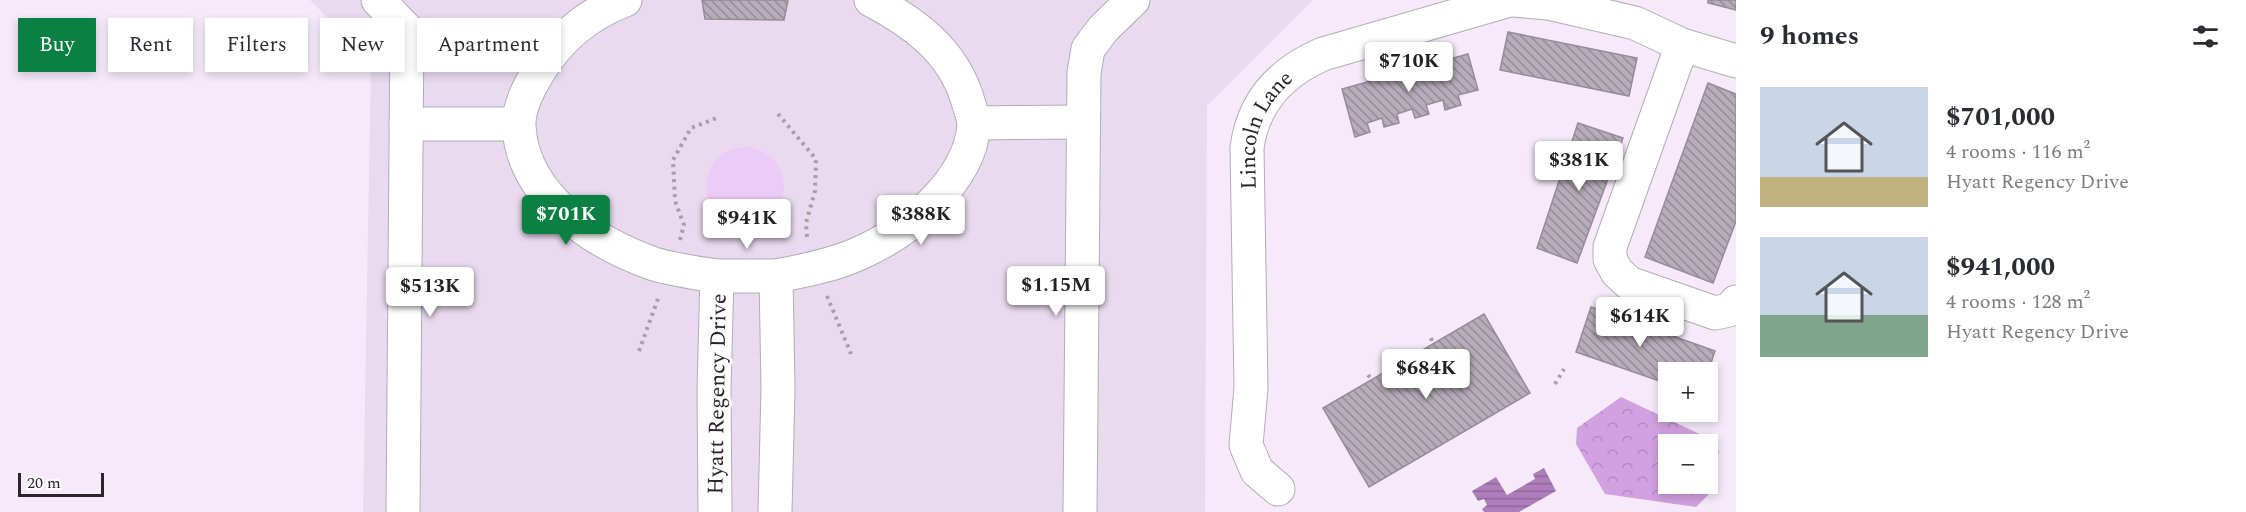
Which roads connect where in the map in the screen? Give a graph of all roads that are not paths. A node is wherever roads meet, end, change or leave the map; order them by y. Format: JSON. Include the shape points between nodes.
{"nodes":[{"id":1,"x":378,"y":0,"type":"edge"},
{"id":2,"x":625,"y":0,"type":"edge"},
{"id":3,"x":871,"y":0,"type":"edge"},
{"id":4,"x":1133,"y":0,"type":"edge"},
{"id":5,"x":1512,"y":0,"type":"edge"},
{"id":6,"x":1682,"y":45,"type":"junction"},
{"id":7,"x":1736,"y":61,"type":"edge"},
{"id":8,"x":1083,"y":122,"type":"junction"},
{"id":9,"x":974,"y":123,"type":"junction"},
{"id":10,"x":406,"y":124,"type":"junction"},
{"id":11,"x":518,"y":124,"type":"junction"},
{"id":12,"x":717,"y":276,"type":"junction"},
{"id":13,"x":776,"y":276,"type":"junction"},
{"id":14,"x":1736,"y":302,"type":"edge"},
{"id":15,"x":1285,"y":500,"type":"edge"},
{"id":16,"x":403,"y":512,"type":"edge"},
{"id":17,"x":715,"y":512,"type":"edge"},
{"id":18,"x":775,"y":512,"type":"edge"},
{"id":19,"x":1080,"y":512,"type":"edge"}],
"edges":[{"from":1,"to":10,"type":"street","via":[[407,30]]},
{"from":2,"to":11,"type":"street","name":"Hyatt Regency Drive","via":[[573,28],[528,89]]},
{"from":3,"to":9,"type":"street","via":[[914,25],[938,46],[961,80]]},
{"from":4,"to":8,"type":"street","via":[[1088,49]]},
{"from":5,"to":6,"type":"street","name":"Lincoln Lane","via":[[1548,3],[1635,23]]},
{"from":5,"to":15,"type":"street","name":"Lincoln Lane","via":[[1303,62],[1271,90],[1250,127],[1247,148],[1251,388],[1246,445],[1257,471]]},
{"from":6,"to":7,"type":"street","name":"Lincoln Lane"},
{"from":6,"to":14,"type":"street","via":[[1610,247],[1610,259],[1629,283],[1715,313],[1729,310]]},
{"from":8,"to":9,"type":"street"},
{"from":8,"to":19,"type":"street"},
{"from":9,"to":13,"type":"street","name":"Hyatt Regency Drive","via":[[968,149],[952,180],[924,212],[859,254]]},
{"from":10,"to":11,"type":"street"},
{"from":10,"to":16,"type":"street"},
{"from":11,"to":12,"type":"street","name":"Hyatt Regency Drive","via":[[524,155],[536,182],[561,211],[623,251],[656,264]]},
{"from":12,"to":13,"type":"street","name":"Hyatt Regency Drive"},
{"from":12,"to":17,"type":"street","name":"Hyatt Regency Drive"},
{"from":13,"to":18,"type":"street"}]}
